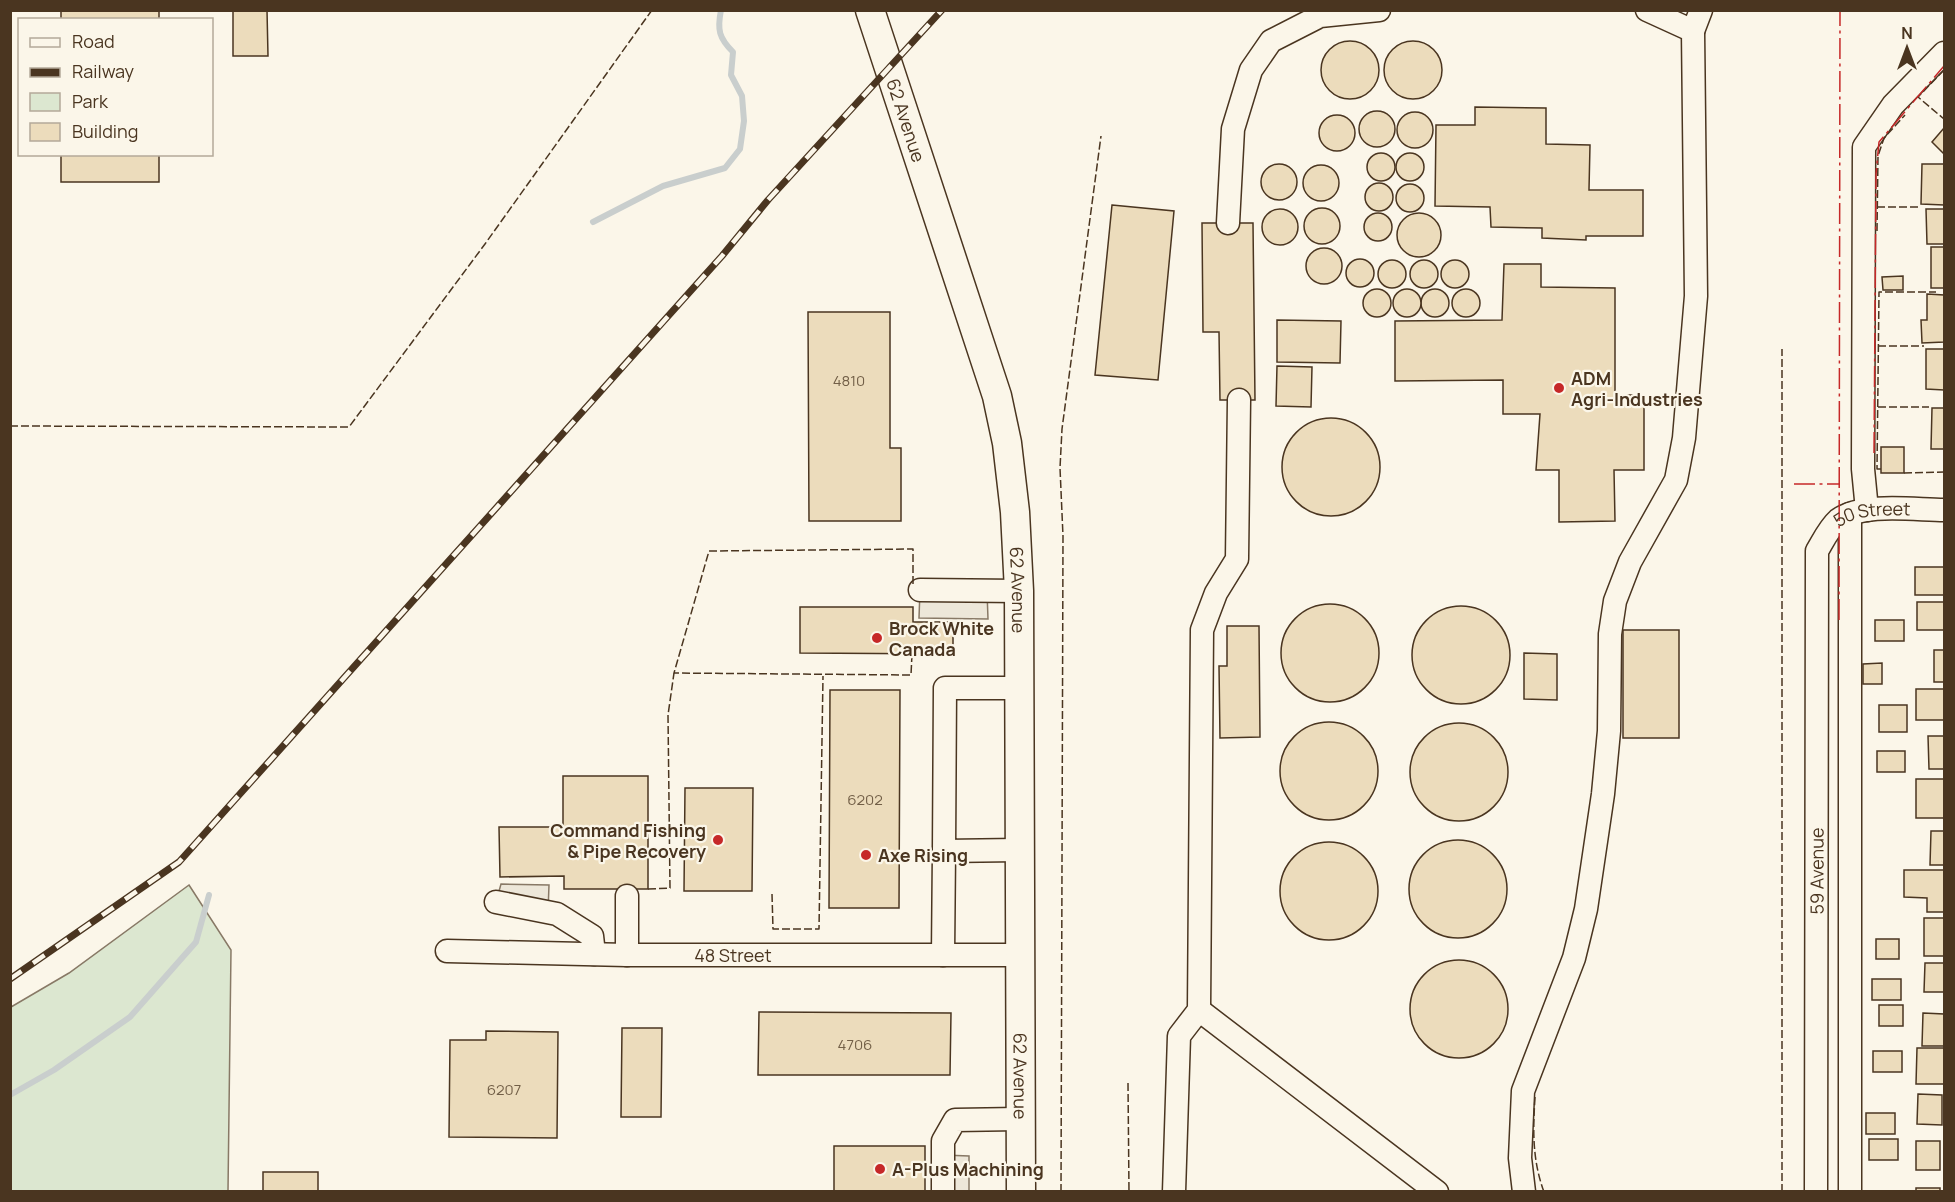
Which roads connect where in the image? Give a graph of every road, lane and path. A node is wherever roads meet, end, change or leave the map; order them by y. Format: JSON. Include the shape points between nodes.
{"nodes":[{"id":1,"x":870,"y":10,"type":"edge"},
{"id":2,"x":1379,"y":10,"type":"edge"},
{"id":3,"x":1647,"y":10,"type":"edge"},
{"id":4,"x":1697,"y":20,"type":"edge"},
{"id":5,"x":1944,"y":53,"type":"edge"},
{"id":6,"x":1228,"y":223,"type":"dead end"},
{"id":7,"x":1239,"y":400,"type":"dead end"},
{"id":8,"x":1944,"y":510,"type":"edge"},
{"id":9,"x":1859,"y":512,"type":"junction"},
{"id":10,"x":1817,"y":551,"type":"joint"},
{"id":11,"x":920,"y":590,"type":"dead end"},
{"id":12,"x":1019,"y":591,"type":"junction"},
{"id":13,"x":1019,"y":688,"type":"junction"},
{"id":14,"x":1020,"y":850,"type":"junction"},
{"id":15,"x":944,"y":851,"type":"junction"},
{"id":16,"x":627,"y":896,"type":"dead end"},
{"id":17,"x":496,"y":902,"type":"dead end"},
{"id":18,"x":447,"y":951,"type":"dead end"},
{"id":19,"x":594,"y":954,"type":"junction"},
{"id":20,"x":627,"y":955,"type":"junction"},
{"id":21,"x":943,"y":955,"type":"junction"},
{"id":22,"x":1019,"y":955,"type":"junction"},
{"id":23,"x":1199,"y":1010,"type":"junction"},
{"id":24,"x":1020,"y":1119,"type":"junction"},
{"id":25,"x":943,"y":1191,"type":"edge"},
{"id":26,"x":1021,"y":1191,"type":"edge"},
{"id":27,"x":1174,"y":1191,"type":"edge"},
{"id":28,"x":1437,"y":1191,"type":"edge"},
{"id":29,"x":1524,"y":1191,"type":"edge"},
{"id":30,"x":1816,"y":1191,"type":"edge"},
{"id":31,"x":1850,"y":1191,"type":"edge"}],
"edges":[{"from":1,"to":12,"type":"main road","name":"62 Avenue","via":[[997,396],[1014,501]]},
{"from":2,"to":6,"type":"street","via":[[1320,16],[1271,41],[1251,70],[1233,129]]},
{"from":3,"to":4,"type":"street"},
{"from":4,"to":29,"type":"street","via":[[1696,296],[1684,438],[1676,480],[1630,562],[1615,601],[1610,634],[1609,731],[1586,909],[1574,958],[1523,1092],[1520,1158]]},
{"from":5,"to":9,"type":"street","via":[[1893,105],[1864,147],[1863,469]]},
{"from":7,"to":23,"type":"street","via":[[1238,559],[1216,593],[1202,630]]},
{"from":8,"to":9,"type":"street","name":"50 Street"},
{"from":9,"to":10,"type":"street","name":"50 Street","via":[[1837,521]]},
{"from":9,"to":31,"type":"street"},
{"from":10,"to":30,"type":"street","name":"59 Avenue"},
{"from":11,"to":12,"type":"street"},
{"from":12,"to":13,"type":"main road","name":"62 Avenue"},
{"from":13,"to":14,"type":"main road","name":"62 Avenue"},
{"from":13,"to":15,"type":"street","via":[[945,688]]},
{"from":14,"to":15,"type":"street"},
{"from":14,"to":22,"type":"main road","name":"62 Avenue"},
{"from":15,"to":21,"type":"street"},
{"from":16,"to":20,"type":"street"},
{"from":17,"to":19,"type":"street","via":[[557,914],[592,936]]},
{"from":18,"to":19,"type":"street","name":"48 Street"},
{"from":19,"to":20,"type":"street","name":"48 Street"},
{"from":20,"to":21,"type":"street","name":"48 Street"},
{"from":21,"to":22,"type":"street","name":"48 Street"},
{"from":22,"to":24,"type":"main road","name":"62 Avenue"},
{"from":23,"to":27,"type":"street","via":[[1179,1036]]},
{"from":23,"to":28,"type":"street"},
{"from":24,"to":25,"type":"street","via":[[955,1120],[943,1141]]},
{"from":24,"to":26,"type":"main road","name":"62 Avenue"}]}
